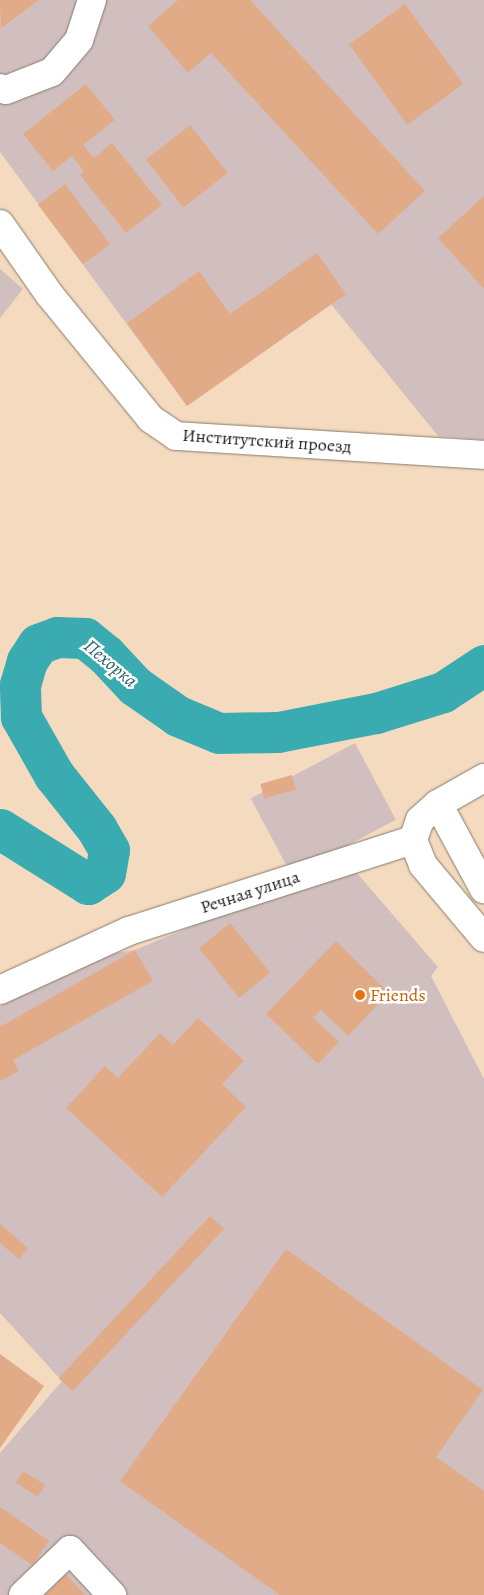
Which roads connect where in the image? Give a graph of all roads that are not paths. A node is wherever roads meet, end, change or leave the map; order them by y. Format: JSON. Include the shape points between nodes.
{"nodes":[{"id":1,"x":92,"y":0,"type":"edge"},
{"id":2,"x":0,"y":88,"type":"edge"},
{"id":3,"x":0,"y":224,"type":"edge"},
{"id":4,"x":484,"y":455,"type":"edge"},
{"id":5,"x":484,"y":778,"type":"edge"},
{"id":6,"x":438,"y":804,"type":"junction"},
{"id":7,"x":413,"y":840,"type":"junction"},
{"id":8,"x":484,"y":889,"type":"edge"},
{"id":9,"x":484,"y":938,"type":"edge"},
{"id":10,"x":0,"y":990,"type":"edge"},
{"id":11,"x":23,"y":1595,"type":"edge"},
{"id":12,"x":112,"y":1595,"type":"edge"}],
"edges":[{"from":1,"to":2,"type":"street","via":[[79,40],[52,72],[6,90]]},
{"from":3,"to":4,"type":"street","name":"Институтский проезд","via":[[49,294],[151,419],[176,436]]},
{"from":5,"to":6,"type":"street"},
{"from":6,"to":7,"type":"street","via":[[420,820]]},
{"from":6,"to":8,"type":"street"},
{"from":7,"to":9,"type":"street","via":[[423,865]]},
{"from":7,"to":10,"type":"street","name":"Речная улица","via":[[377,840],[150,934],[128,931]]},
{"from":11,"to":12,"type":"street","via":[[70,1550]]}]}
